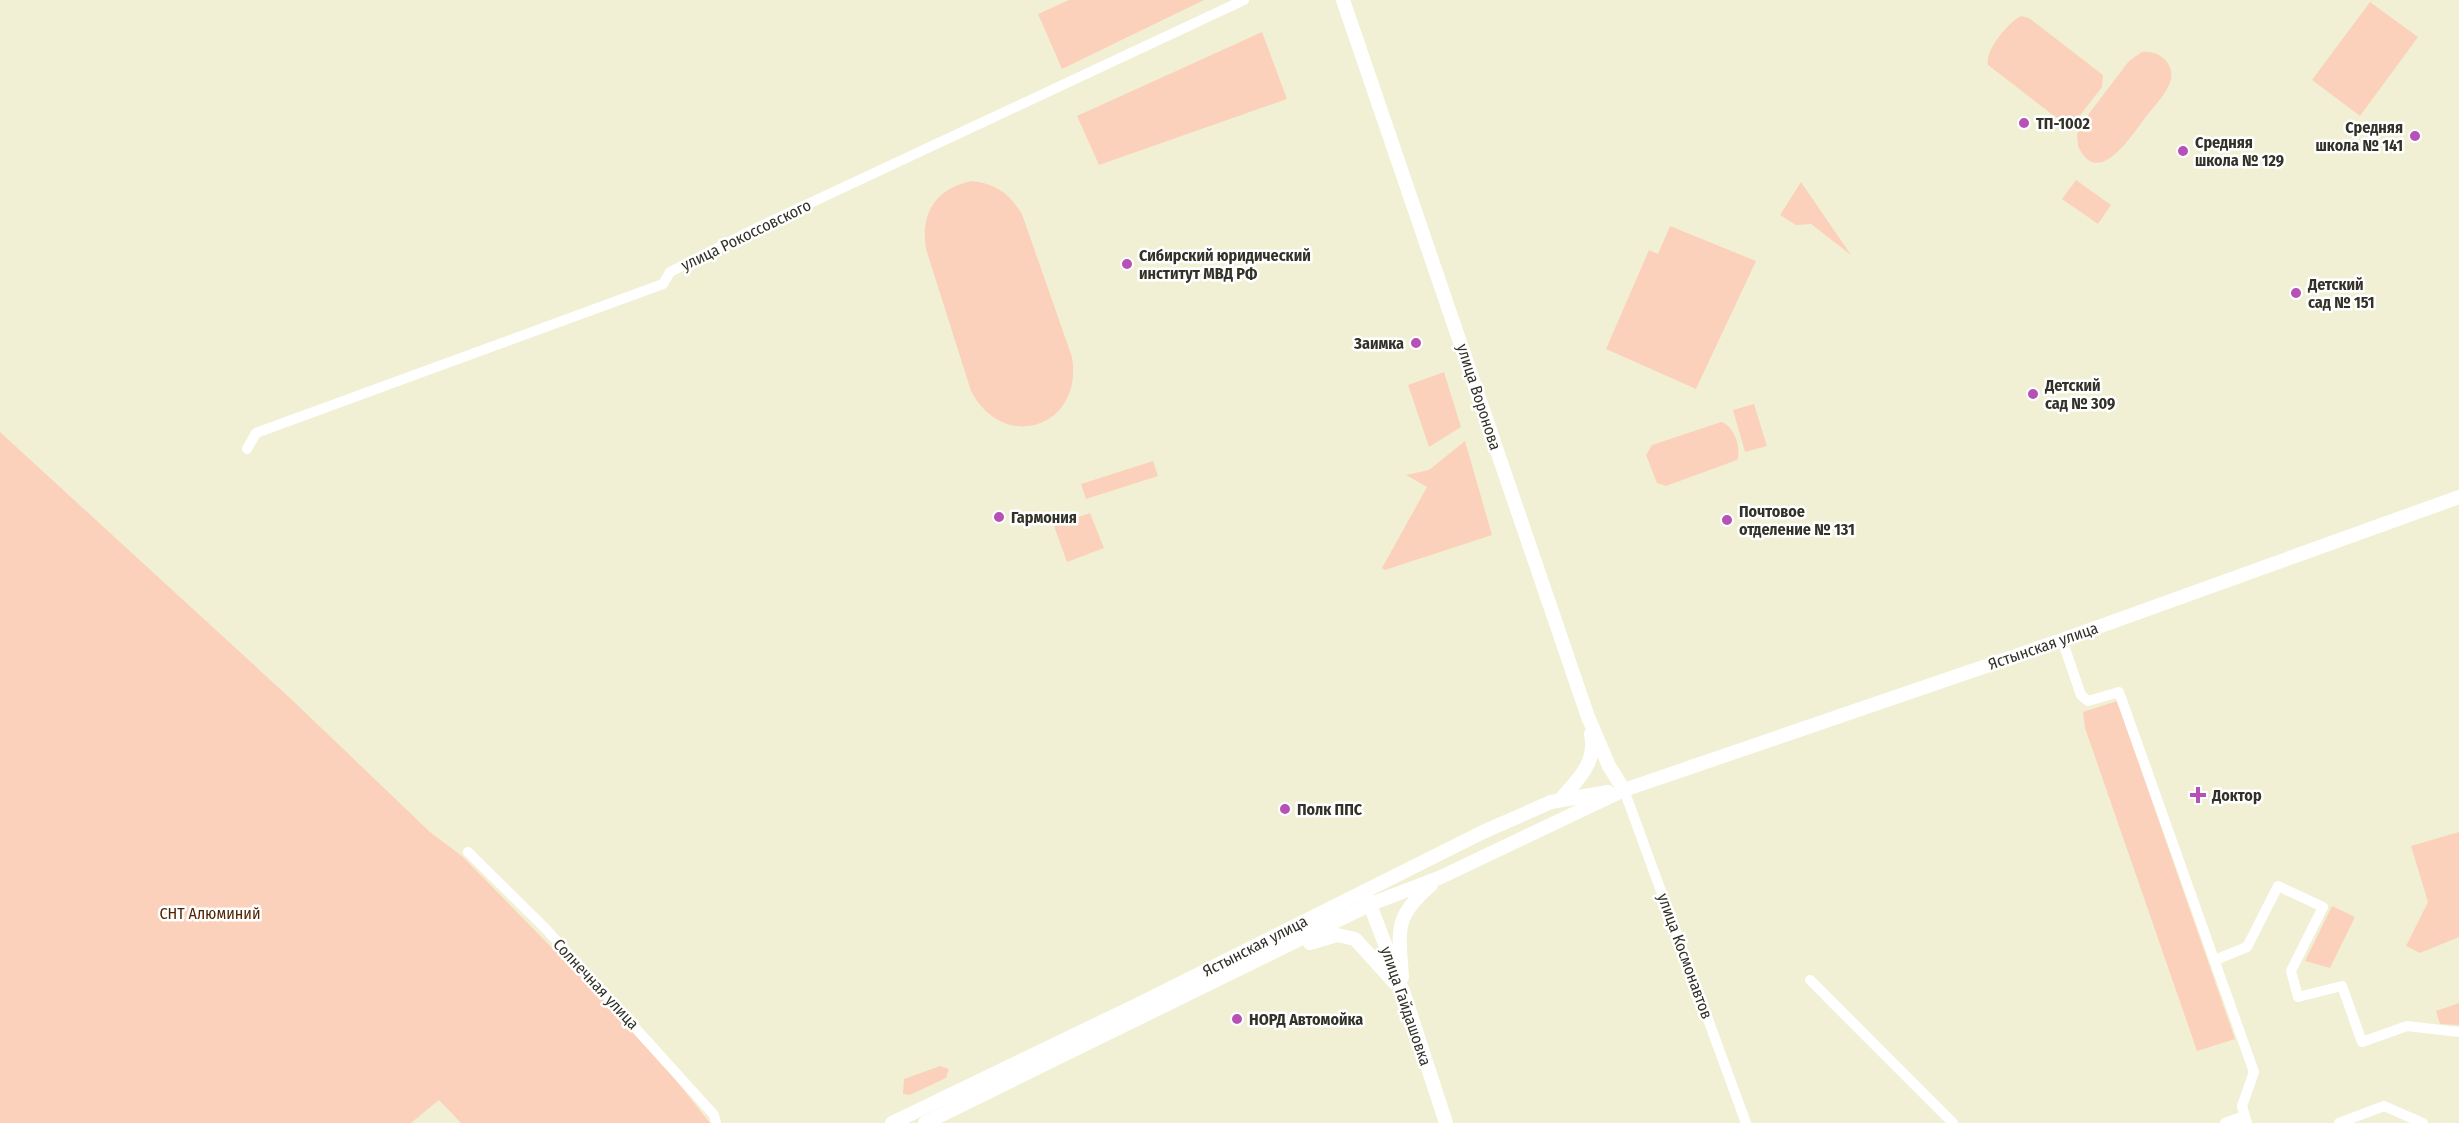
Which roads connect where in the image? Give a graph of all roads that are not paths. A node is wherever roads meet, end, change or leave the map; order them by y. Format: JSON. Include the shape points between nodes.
{"nodes":[{"id":1,"x":1244,"y":0,"type":"edge"},
{"id":2,"x":1343,"y":0,"type":"edge"},
{"id":3,"x":247,"y":449,"type":"dead end"},
{"id":4,"x":2459,"y":498,"type":"edge"},
{"id":5,"x":2062,"y":640,"type":"junction"},
{"id":6,"x":1588,"y":717,"type":"junction"},
{"id":7,"x":1624,"y":790,"type":"junction"},
{"id":8,"x":1562,"y":799,"type":"junction"},
{"id":9,"x":468,"y":852,"type":"dead end"},
{"id":10,"x":1441,"y":877,"type":"junction"},
{"id":11,"x":1364,"y":890,"type":"junction"},
{"id":12,"x":1371,"y":904,"type":"junction"},
{"id":13,"x":1270,"y":955,"type":"junction"},
{"id":14,"x":2214,"y":960,"type":"junction"},
{"id":15,"x":1810,"y":980,"type":"dead end"},
{"id":16,"x":1404,"y":994,"type":"junction"},
{"id":17,"x":2459,"y":1032,"type":"edge"},
{"id":18,"x":2246,"y":1120,"type":"edge"},
{"id":19,"x":716,"y":1123,"type":"edge"},
{"id":20,"x":892,"y":1123,"type":"edge"},
{"id":21,"x":925,"y":1123,"type":"edge"},
{"id":22,"x":1446,"y":1123,"type":"edge"},
{"id":23,"x":1746,"y":1123,"type":"edge"},
{"id":24,"x":1953,"y":1123,"type":"edge"},
{"id":25,"x":2224,"y":1123,"type":"edge"},
{"id":26,"x":2339,"y":1123,"type":"edge"},
{"id":27,"x":2423,"y":1123,"type":"edge"}],
"edges":[{"from":1,"to":3,"type":"street","name":"улица Рокоссовского","via":[[759,227],[670,272],[663,284],[256,433]]},
{"from":2,"to":6,"type":"main road","name":"улица Воронова"},
{"from":4,"to":5,"type":"main road","name":"Ястынская улица"},
{"from":5,"to":7,"type":"main road","name":"Ястынская улица"},
{"from":5,"to":14,"type":"street","via":[[2081,695],[2088,701],[2119,692]]},
{"from":6,"to":7,"type":"main road","name":"улица Воронова"},
{"from":6,"to":8,"type":"main road","via":[[1593,742],[1590,760]]},
{"from":7,"to":8,"type":"main road","name":"Ястынская улица"},
{"from":7,"to":10,"type":"main road","name":"Ястынская улица"},
{"from":7,"to":23,"type":"street","name":"улица Космонавтов"},
{"from":8,"to":11,"type":"main road","name":"Ястынская улица","via":[[1483,832]]},
{"from":9,"to":19,"type":"street","name":"Солнечная улица","via":[[604,992],[714,1115]]},
{"from":10,"to":12,"type":"main road","name":"Ястынская улица"},
{"from":10,"to":16,"type":"main road","via":[[1417,897],[1401,920]]},
{"from":11,"to":12,"type":"main road","name":"улица Гайдашовка"},
{"from":11,"to":20,"type":"main road","name":"Ястынская улица"},
{"from":12,"to":13,"type":"main road","name":"Ястынская улица"},
{"from":12,"to":16,"type":"main road","name":"улица Гайдашовка"},
{"from":13,"to":16,"type":"main road","via":[[1337,935],[1355,939]]},
{"from":13,"to":21,"type":"main road","name":"Ястынская улица"},
{"from":14,"to":17,"type":"street","via":[[2247,946],[2278,886],[2323,907],[2291,971],[2298,997],[2342,986],[2362,1042],[2407,1026]]},
{"from":14,"to":18,"type":"street","via":[[2254,1072],[2242,1106]]},
{"from":15,"to":24,"type":"street"},
{"from":16,"to":22,"type":"main road","name":"улица Гайдашовка"},
{"from":18,"to":25,"type":"street"},
{"from":26,"to":27,"type":"street","via":[[2384,1106]]}]}
